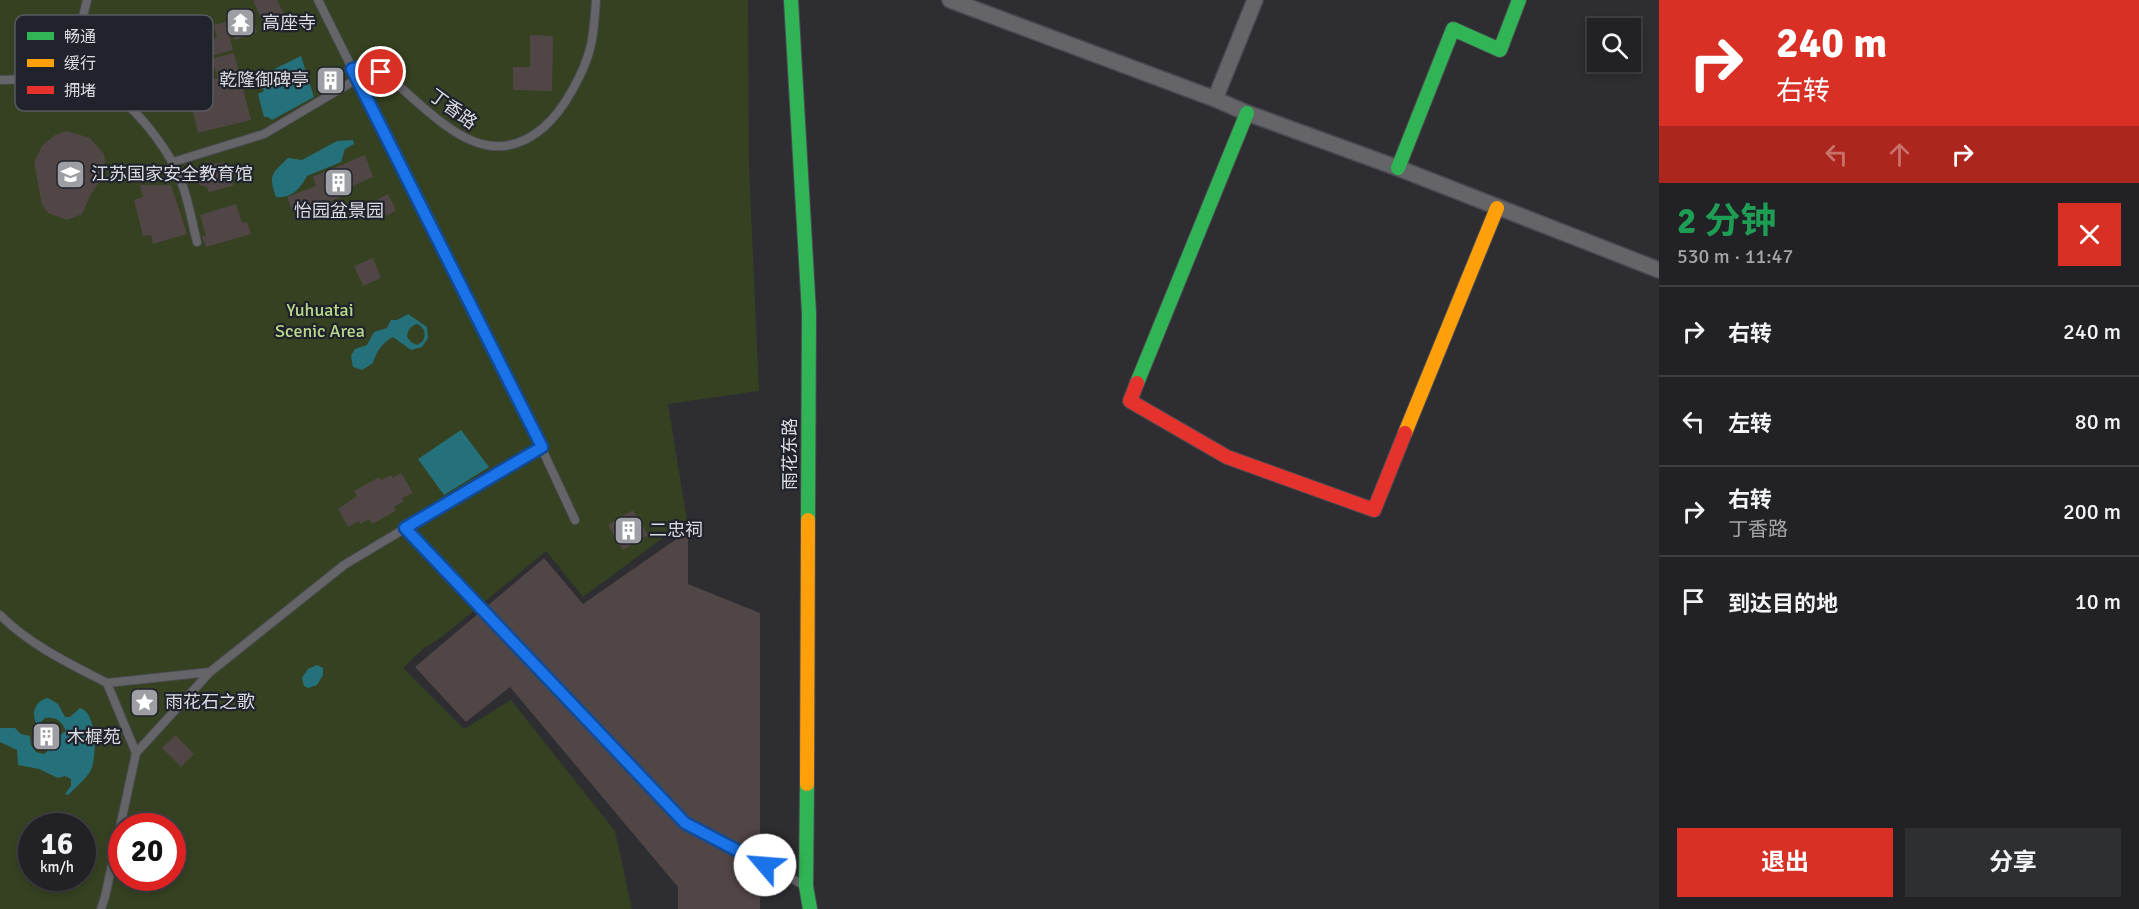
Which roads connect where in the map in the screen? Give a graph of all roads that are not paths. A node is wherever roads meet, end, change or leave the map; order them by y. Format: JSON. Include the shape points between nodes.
{"nodes":[{"id":1,"x":87,"y":0,"type":"edge"},
{"id":2,"x":318,"y":0,"type":"edge"},
{"id":3,"x":596,"y":0,"type":"edge"},
{"id":4,"x":791,"y":0,"type":"edge"},
{"id":5,"x":950,"y":0,"type":"edge"},
{"id":6,"x":1255,"y":0,"type":"edge"},
{"id":7,"x":1519,"y":0,"type":"edge"},
{"id":8,"x":83,"y":15,"type":"edge"},
{"id":9,"x":352,"y":69,"type":"junction"},
{"id":10,"x":357,"y":79,"type":"junction"},
{"id":11,"x":1215,"y":99,"type":"junction"},
{"id":12,"x":133,"y":111,"type":"edge"},
{"id":13,"x":1247,"y":113,"type":"junction"},
{"id":14,"x":173,"y":162,"type":"junction"},
{"id":15,"x":1398,"y":168,"type":"junction"},
{"id":16,"x":1497,"y":208,"type":"junction"},
{"id":17,"x":197,"y":242,"type":"dead end"},
{"id":18,"x":1659,"y":270,"type":"edge"},
{"id":19,"x":542,"y":447,"type":"junction"},
{"id":20,"x":575,"y":520,"type":"dead end"},
{"id":21,"x":405,"y":528,"type":"junction"},
{"id":22,"x":0,"y":615,"type":"edge"},
{"id":23,"x":210,"y":672,"type":"junction"},
{"id":24,"x":108,"y":683,"type":"junction"},
{"id":25,"x":136,"y":753,"type":"junction"},
{"id":26,"x":806,"y":886,"type":"junction"},
{"id":27,"x":101,"y":909,"type":"edge"},
{"id":28,"x":810,"y":909,"type":"edge"}],
"edges":[{"from":1,"to":8,"type":"lane"},
{"from":2,"to":9,"type":"lane"},
{"from":3,"to":9,"type":"lane","name":"丁香路","via":[[591,47],[573,89],[554,118],[531,139],[504,147],[474,142],[452,131],[381,72],[365,66]]},
{"from":4,"to":26,"type":"street","name":"雨花东路","via":[[809,313]]},
{"from":5,"to":11,"type":"street"},
{"from":6,"to":11,"type":"street"},
{"from":7,"to":15,"type":"street","via":[[1500,50],[1453,29]]},
{"from":9,"to":10,"type":"lane"},
{"from":10,"to":14,"type":"lane","via":[[264,134]]},
{"from":10,"to":19,"type":"lane"},
{"from":11,"to":13,"type":"street"},
{"from":12,"to":14,"type":"lane"},
{"from":13,"to":15,"type":"street"},
{"from":13,"to":16,"type":"street","via":[[1130,401],[1227,457],[1374,510]]},
{"from":14,"to":17,"type":"lane"},
{"from":15,"to":16,"type":"street"},
{"from":16,"to":18,"type":"street"},
{"from":19,"to":20,"type":"lane"},
{"from":19,"to":21,"type":"lane"},
{"from":21,"to":23,"type":"lane","via":[[344,565]]},
{"from":21,"to":26,"type":"lane","via":[[685,823]]},
{"from":22,"to":24,"type":"lane","via":[[59,659]]},
{"from":23,"to":24,"type":"lane"},
{"from":23,"to":25,"type":"lane"},
{"from":24,"to":25,"type":"lane"},
{"from":25,"to":27,"type":"lane"},
{"from":26,"to":28,"type":"street","name":"雨花东路"}]}
